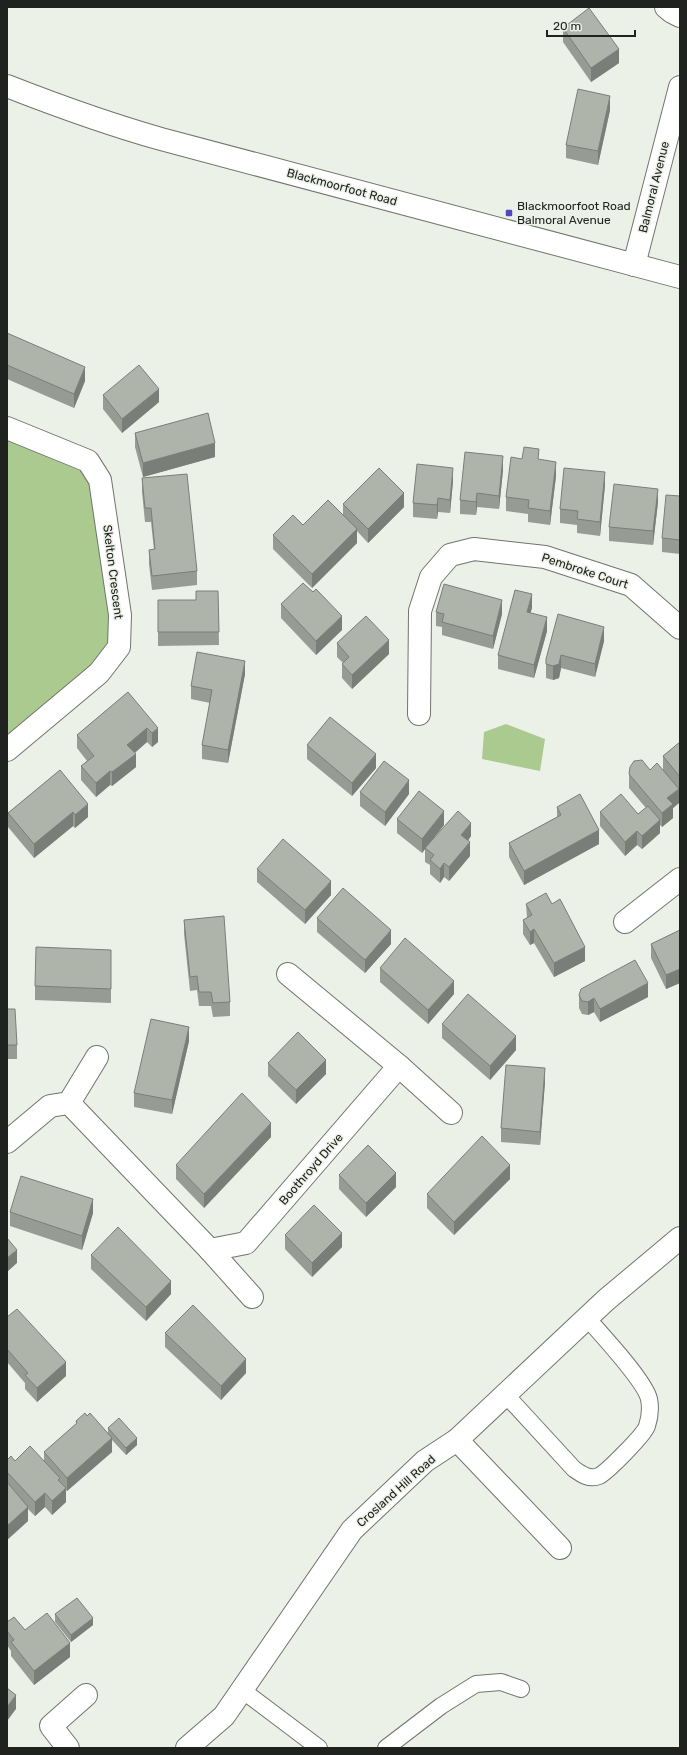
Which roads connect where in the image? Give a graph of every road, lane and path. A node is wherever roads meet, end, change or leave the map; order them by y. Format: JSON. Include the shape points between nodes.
{"nodes":[{"id":1,"x":666,"y":7,"type":"edge"},
{"id":2,"x":680,"y":16,"type":"edge"},
{"id":3,"x":7,"y":86,"type":"edge"},
{"id":4,"x":680,"y":87,"type":"edge"},
{"id":5,"x":634,"y":265,"type":"junction"},
{"id":6,"x":680,"y":277,"type":"edge"},
{"id":7,"x":7,"y":428,"type":"edge"},
{"id":8,"x":680,"y":628,"type":"edge"},
{"id":9,"x":419,"y":714,"type":"dead end"},
{"id":10,"x":7,"y":750,"type":"edge"},
{"id":11,"x":680,"y":879,"type":"edge"},
{"id":12,"x":625,"y":922,"type":"dead end"},
{"id":13,"x":288,"y":974,"type":"dead end"},
{"id":14,"x":97,"y":1057,"type":"dead end"},
{"id":15,"x":399,"y":1066,"type":"junction"},
{"id":16,"x":69,"y":1103,"type":"junction"},
{"id":17,"x":451,"y":1113,"type":"dead end"},
{"id":18,"x":7,"y":1142,"type":"edge"},
{"id":19,"x":680,"y":1238,"type":"edge"},
{"id":20,"x":210,"y":1250,"type":"junction"},
{"id":21,"x":252,"y":1297,"type":"dead end"},
{"id":22,"x":587,"y":1318,"type":"junction"},
{"id":23,"x":505,"y":1394,"type":"junction"},
{"id":24,"x":457,"y":1440,"type":"junction"},
{"id":25,"x":560,"y":1548,"type":"dead end"},
{"id":26,"x":521,"y":1689,"type":"dead end"},
{"id":27,"x":242,"y":1690,"type":"junction"},
{"id":28,"x":86,"y":1695,"type":"dead end"},
{"id":29,"x":68,"y":1748,"type":"edge"},
{"id":30,"x":187,"y":1748,"type":"edge"},
{"id":31,"x":319,"y":1748,"type":"edge"},
{"id":32,"x":386,"y":1748,"type":"edge"}],
"edges":[{"from":1,"to":2,"type":"street"},
{"from":3,"to":5,"type":"street","name":"Blackmoorfoot Road","via":[[56,106],[146,135]]},
{"from":4,"to":5,"type":"street","name":"Balmoral Avenue"},
{"from":5,"to":6,"type":"street","name":"Blackmoorfoot Road"},
{"from":7,"to":10,"type":"street","name":"Skelton Crescent","via":[[88,461],[100,480],[120,615],[119,647],[99,673]]},
{"from":8,"to":9,"type":"street","name":"Pembroke Court","via":[[631,585],[546,557],[474,549],[450,555],[431,577],[420,611]]},
{"from":11,"to":12,"type":"street"},
{"from":13,"to":15,"type":"street"},
{"from":14,"to":16,"type":"street"},
{"from":15,"to":17,"type":"street"},
{"from":15,"to":20,"type":"street","name":"Boothroyd Drive","via":[[246,1243]]},
{"from":16,"to":18,"type":"street","via":[[50,1106]]},
{"from":16,"to":20,"type":"street"},
{"from":19,"to":22,"type":"street","name":"Crosland Hill Road"},
{"from":20,"to":21,"type":"street"},
{"from":22,"to":23,"type":"street","name":"Crosland Hill Road"},
{"from":22,"to":23,"type":"lane","via":[[643,1384],[649,1398],[651,1414],[646,1428],[611,1467],[598,1477],[585,1477],[574,1469]]},
{"from":23,"to":24,"type":"street","name":"Crosland Hill Road"},
{"from":24,"to":25,"type":"street"},
{"from":24,"to":27,"type":"street","name":"Crosland Hill Road","via":[[425,1461],[352,1530]]},
{"from":26,"to":32,"type":"lane","via":[[501,1682],[476,1684],[441,1706]]},
{"from":27,"to":30,"type":"street","name":"Crosland Hill Road","via":[[224,1716]]},
{"from":27,"to":31,"type":"lane"},
{"from":28,"to":29,"type":"street","via":[[51,1726]]}]}
